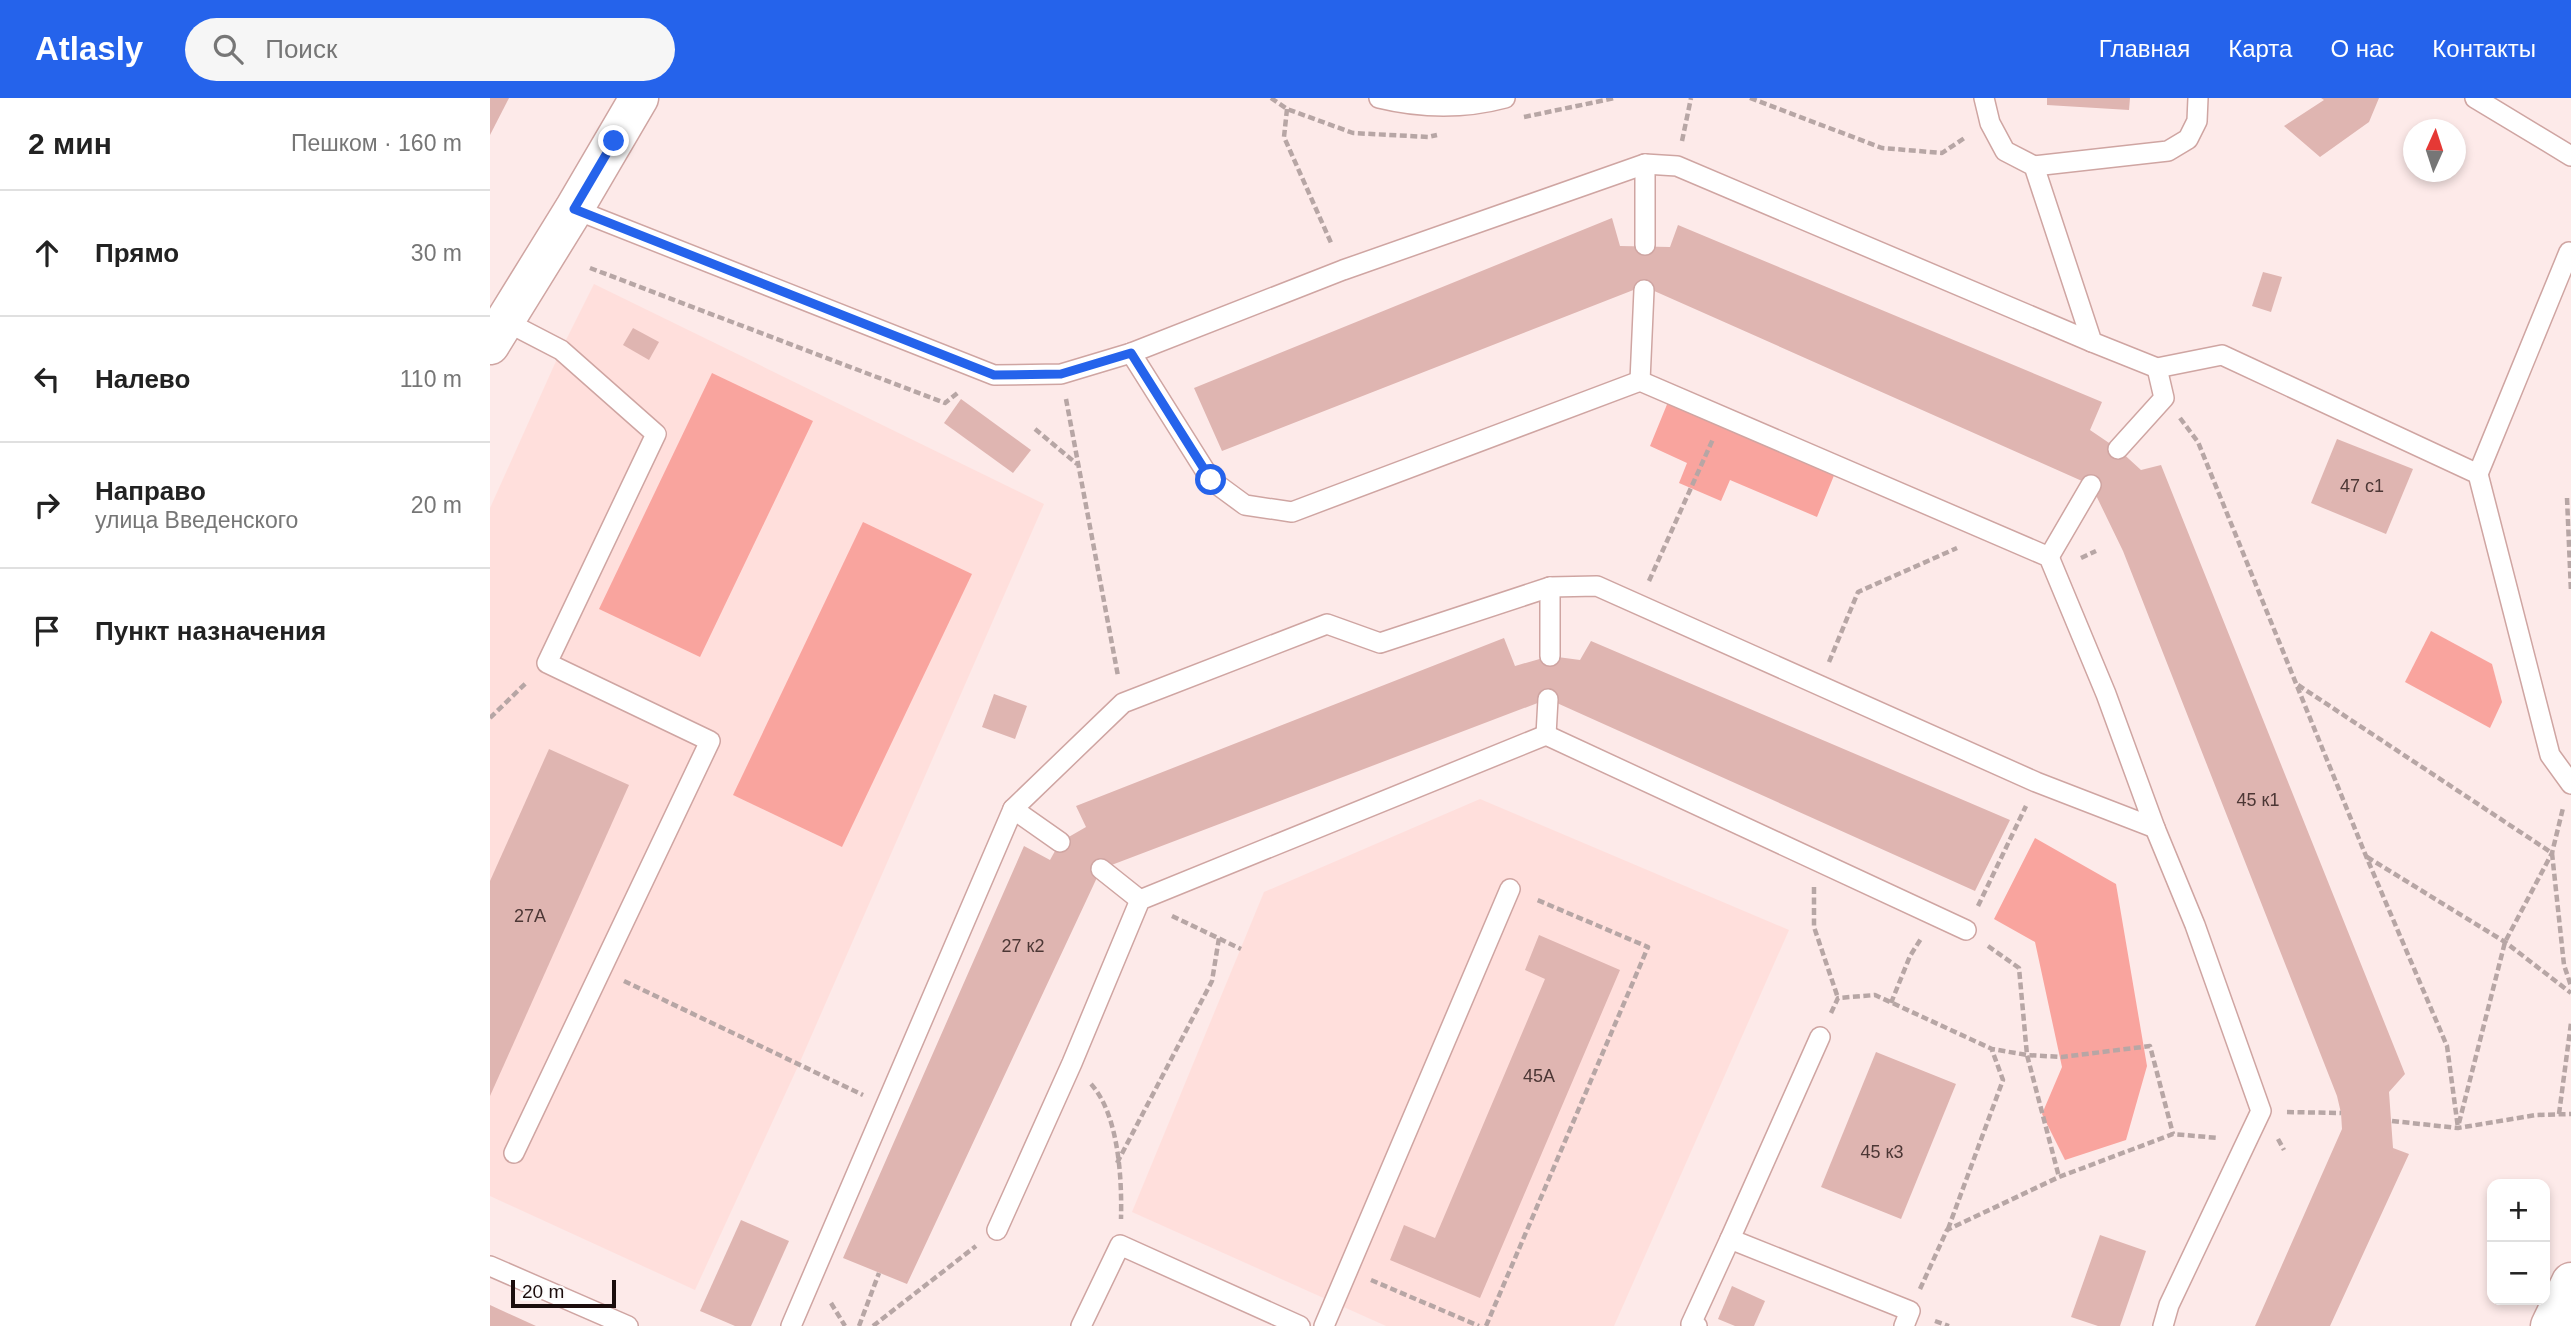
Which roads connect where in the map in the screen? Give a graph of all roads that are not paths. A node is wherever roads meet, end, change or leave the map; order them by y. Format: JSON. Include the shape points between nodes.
{"nodes":[{"id":1,"x":639,"y":98,"type":"edge"},
{"id":2,"x":1379,"y":98,"type":"edge"},
{"id":3,"x":1505,"y":98,"type":"edge"},
{"id":4,"x":1984,"y":98,"type":"edge"},
{"id":5,"x":2197,"y":98,"type":"edge"},
{"id":6,"x":2475,"y":98,"type":"edge"},
{"id":7,"x":2571,"y":156,"type":"edge"},
{"id":8,"x":1645,"y":164,"type":"junction"},
{"id":9,"x":2034,"y":166,"type":"junction"},
{"id":10,"x":574,"y":209,"type":"junction"},
{"id":11,"x":1645,"y":245,"type":"dead end"},
{"id":12,"x":2569,"y":251,"type":"edge"},
{"id":13,"x":1644,"y":289,"type":"dead end"},
{"id":14,"x":498,"y":333,"type":"edge"},
{"id":15,"x":2092,"y":342,"type":"junction"},
{"id":16,"x":1131,"y":353,"type":"junction"},
{"id":17,"x":2157,"y":368,"type":"junction"},
{"id":18,"x":1640,"y":381,"type":"junction"},
{"id":19,"x":2118,"y":449,"type":"dead end"},
{"id":20,"x":2478,"y":474,"type":"junction"},
{"id":21,"x":2091,"y":485,"type":"dead end"},
{"id":22,"x":2049,"y":557,"type":"junction"},
{"id":23,"x":1550,"y":587,"type":"junction"},
{"id":24,"x":1550,"y":656,"type":"dead end"},
{"id":25,"x":1548,"y":699,"type":"dead end"},
{"id":26,"x":1546,"y":735,"type":"junction"},
{"id":27,"x":2570,"y":783,"type":"edge"},
{"id":28,"x":1013,"y":809,"type":"junction"},
{"id":29,"x":2155,"y":828,"type":"junction"},
{"id":30,"x":1060,"y":842,"type":"dead end"},
{"id":31,"x":1101,"y":869,"type":"dead end"},
{"id":32,"x":1510,"y":889,"type":"road end"},
{"id":33,"x":1140,"y":900,"type":"junction"},
{"id":34,"x":1966,"y":930,"type":"road end"},
{"id":35,"x":1820,"y":1038,"type":"road end"},
{"id":36,"x":514,"y":1153,"type":"dead end"},
{"id":37,"x":997,"y":1230,"type":"road end"},
{"id":38,"x":1730,"y":1238,"type":"junction"},
{"id":39,"x":490,"y":1266,"type":"edge"},
{"id":40,"x":2571,"y":1282,"type":"edge"},
{"id":41,"x":1907,"y":1319,"type":"edge"},
{"id":42,"x":628,"y":1326,"type":"edge"},
{"id":43,"x":791,"y":1326,"type":"edge"},
{"id":44,"x":1081,"y":1326,"type":"edge"},
{"id":45,"x":1300,"y":1326,"type":"edge"},
{"id":46,"x":1324,"y":1326,"type":"edge"},
{"id":47,"x":1697,"y":1326,"type":"edge"},
{"id":48,"x":2163,"y":1326,"type":"edge"},
{"id":49,"x":2550,"y":1326,"type":"edge"}],
"edges":[{"from":1,"to":10,"type":"street"},
{"from":2,"to":3,"type":"lane","via":[[1403,104],[1476,105]]},
{"from":4,"to":9,"type":"lane","via":[[1990,123],[2005,151]]},
{"from":5,"to":9,"type":"lane","via":[[2197,121],[2188,139],[2168,151]]},
{"from":6,"to":7,"type":"lane"},
{"from":8,"to":11,"type":"lane"},
{"from":8,"to":15,"type":"lane","via":[[1677,166]]},
{"from":8,"to":16,"type":"lane","via":[[1343,270]]},
{"from":9,"to":15,"type":"lane"},
{"from":10,"to":14,"type":"street"},
{"from":10,"to":16,"type":"lane","via":[[994,375],[1061,374]]},
{"from":12,"to":20,"type":"lane"},
{"from":13,"to":18,"type":"lane"},
{"from":14,"to":36,"type":"lane","via":[[561,350],[656,434],[547,663],[710,741]]},
{"from":15,"to":17,"type":"lane"},
{"from":16,"to":18,"type":"lane","via":[[1211,480],[1245,505],[1292,512]]},
{"from":17,"to":19,"type":"lane","via":[[2164,398]]},
{"from":17,"to":20,"type":"lane","via":[[2222,355]]},
{"from":18,"to":22,"type":"lane"},
{"from":20,"to":27,"type":"lane","via":[[2550,755]]},
{"from":21,"to":22,"type":"lane"},
{"from":22,"to":29,"type":"lane"},
{"from":23,"to":24,"type":"lane"},
{"from":23,"to":28,"type":"lane","via":[[1380,643],[1326,624],[1123,703]]},
{"from":23,"to":29,"type":"lane","via":[[1597,586],[2036,782]]},
{"from":25,"to":26,"type":"lane"},
{"from":26,"to":33,"type":"lane"},
{"from":26,"to":34,"type":"lane"},
{"from":28,"to":30,"type":"lane"},
{"from":28,"to":43,"type":"lane"},
{"from":29,"to":48,"type":"lane","via":[[2262,1111]]},
{"from":31,"to":33,"type":"lane"},
{"from":32,"to":46,"type":"lane"},
{"from":33,"to":37,"type":"lane"},
{"from":35,"to":38,"type":"lane"},
{"from":38,"to":41,"type":"lane"},
{"from":38,"to":47,"type":"lane","via":[[1691,1324]]},
{"from":39,"to":42,"type":"lane"},
{"from":40,"to":49,"type":"street"},
{"from":44,"to":45,"type":"lane","via":[[1121,1245]]}]}
